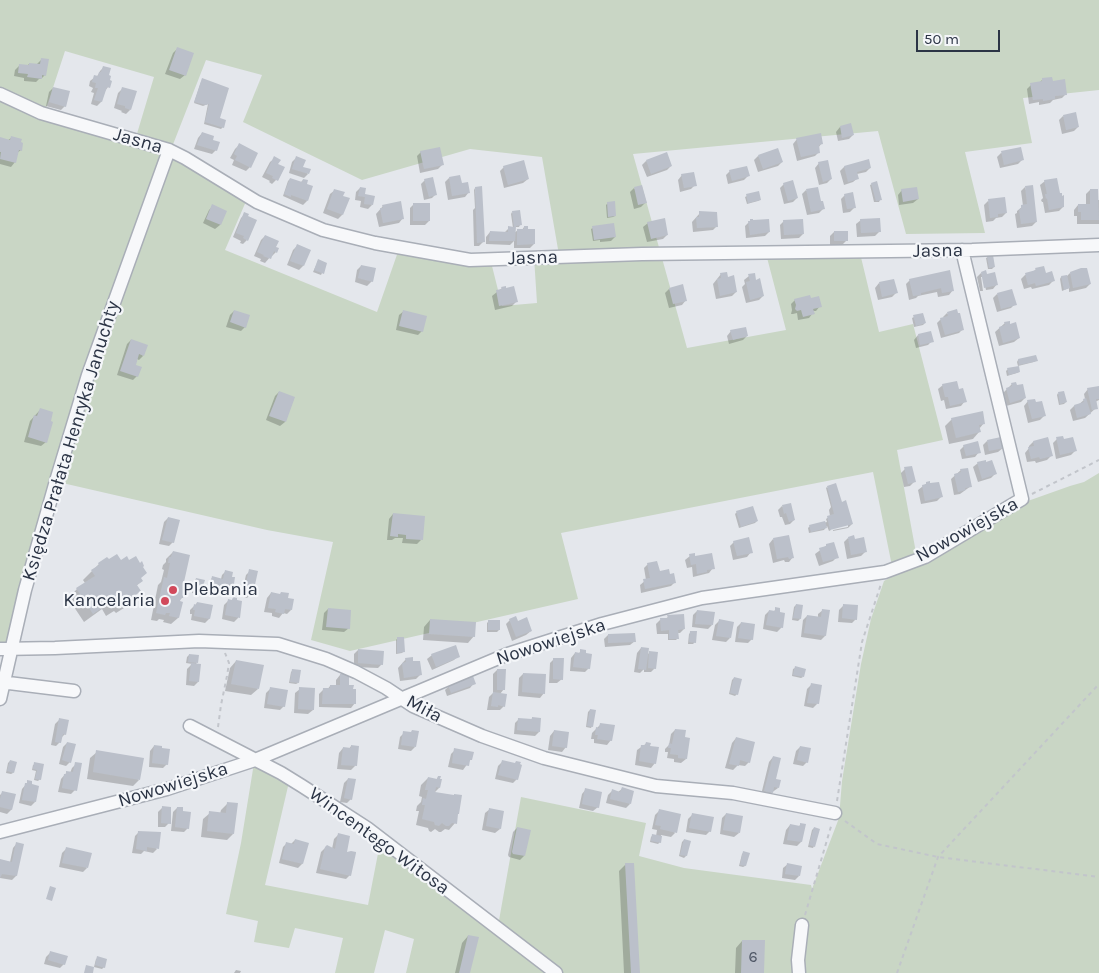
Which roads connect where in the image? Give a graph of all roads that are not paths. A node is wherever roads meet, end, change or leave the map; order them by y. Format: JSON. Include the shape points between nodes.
{"nodes":[{"id":1,"x":0,"y":94,"type":"edge"},
{"id":2,"x":169,"y":150,"type":"junction"},
{"id":3,"x":1099,"y":245,"type":"edge"},
{"id":4,"x":962,"y":250,"type":"junction"},
{"id":5,"x":6,"y":649,"type":"edge"},
{"id":6,"x":2,"y":683,"type":"edge"},
{"id":7,"x":74,"y":691,"type":"dead end"},
{"id":8,"x":402,"y":698,"type":"junction"},
{"id":9,"x":0,"y":699,"type":"edge"},
{"id":10,"x":190,"y":726,"type":"dead end"},
{"id":11,"x":255,"y":760,"type":"junction"},
{"id":12,"x":835,"y":814,"type":"road end"},
{"id":13,"x":0,"y":832,"type":"edge"},
{"id":14,"x":802,"y":925,"type":"road end"},
{"id":15,"x":556,"y":973,"type":"edge"},
{"id":16,"x":800,"y":973,"type":"edge"}],
"edges":[{"from":1,"to":2,"type":"street","name":"Jasna","via":[[42,113]]},
{"from":2,"to":4,"type":"street","name":"Jasna","via":[[257,202],[322,230],[470,260],[642,254]]},
{"from":2,"to":5,"type":"street","name":"Księdza Prałata Henryka Januchty","via":[[88,375]]},
{"from":3,"to":4,"type":"street","name":"Jasna"},
{"from":4,"to":8,"type":"street","name":"Nowowiejska","via":[[1022,499],[925,557],[885,572],[702,598],[620,619],[508,654]]},
{"from":5,"to":6,"type":"street"},
{"from":5,"to":8,"type":"street","name":"Miła","via":[[199,641],[278,644],[356,672]]},
{"from":6,"to":7,"type":"street"},
{"from":6,"to":9,"type":"street"},
{"from":8,"to":11,"type":"street","name":"Nowowiejska"},
{"from":8,"to":12,"type":"street","name":"Miła","via":[[413,706],[482,736],[544,758],[656,786],[733,793]]},
{"from":10,"to":11,"type":"street","name":"Wincentego Witosa"},
{"from":11,"to":13,"type":"street","name":"Nowowiejska","via":[[166,789]]},
{"from":11,"to":15,"type":"street","name":"Wincentego Witosa","via":[[367,828]]},
{"from":14,"to":16,"type":"street","via":[[798,960]]}]}
